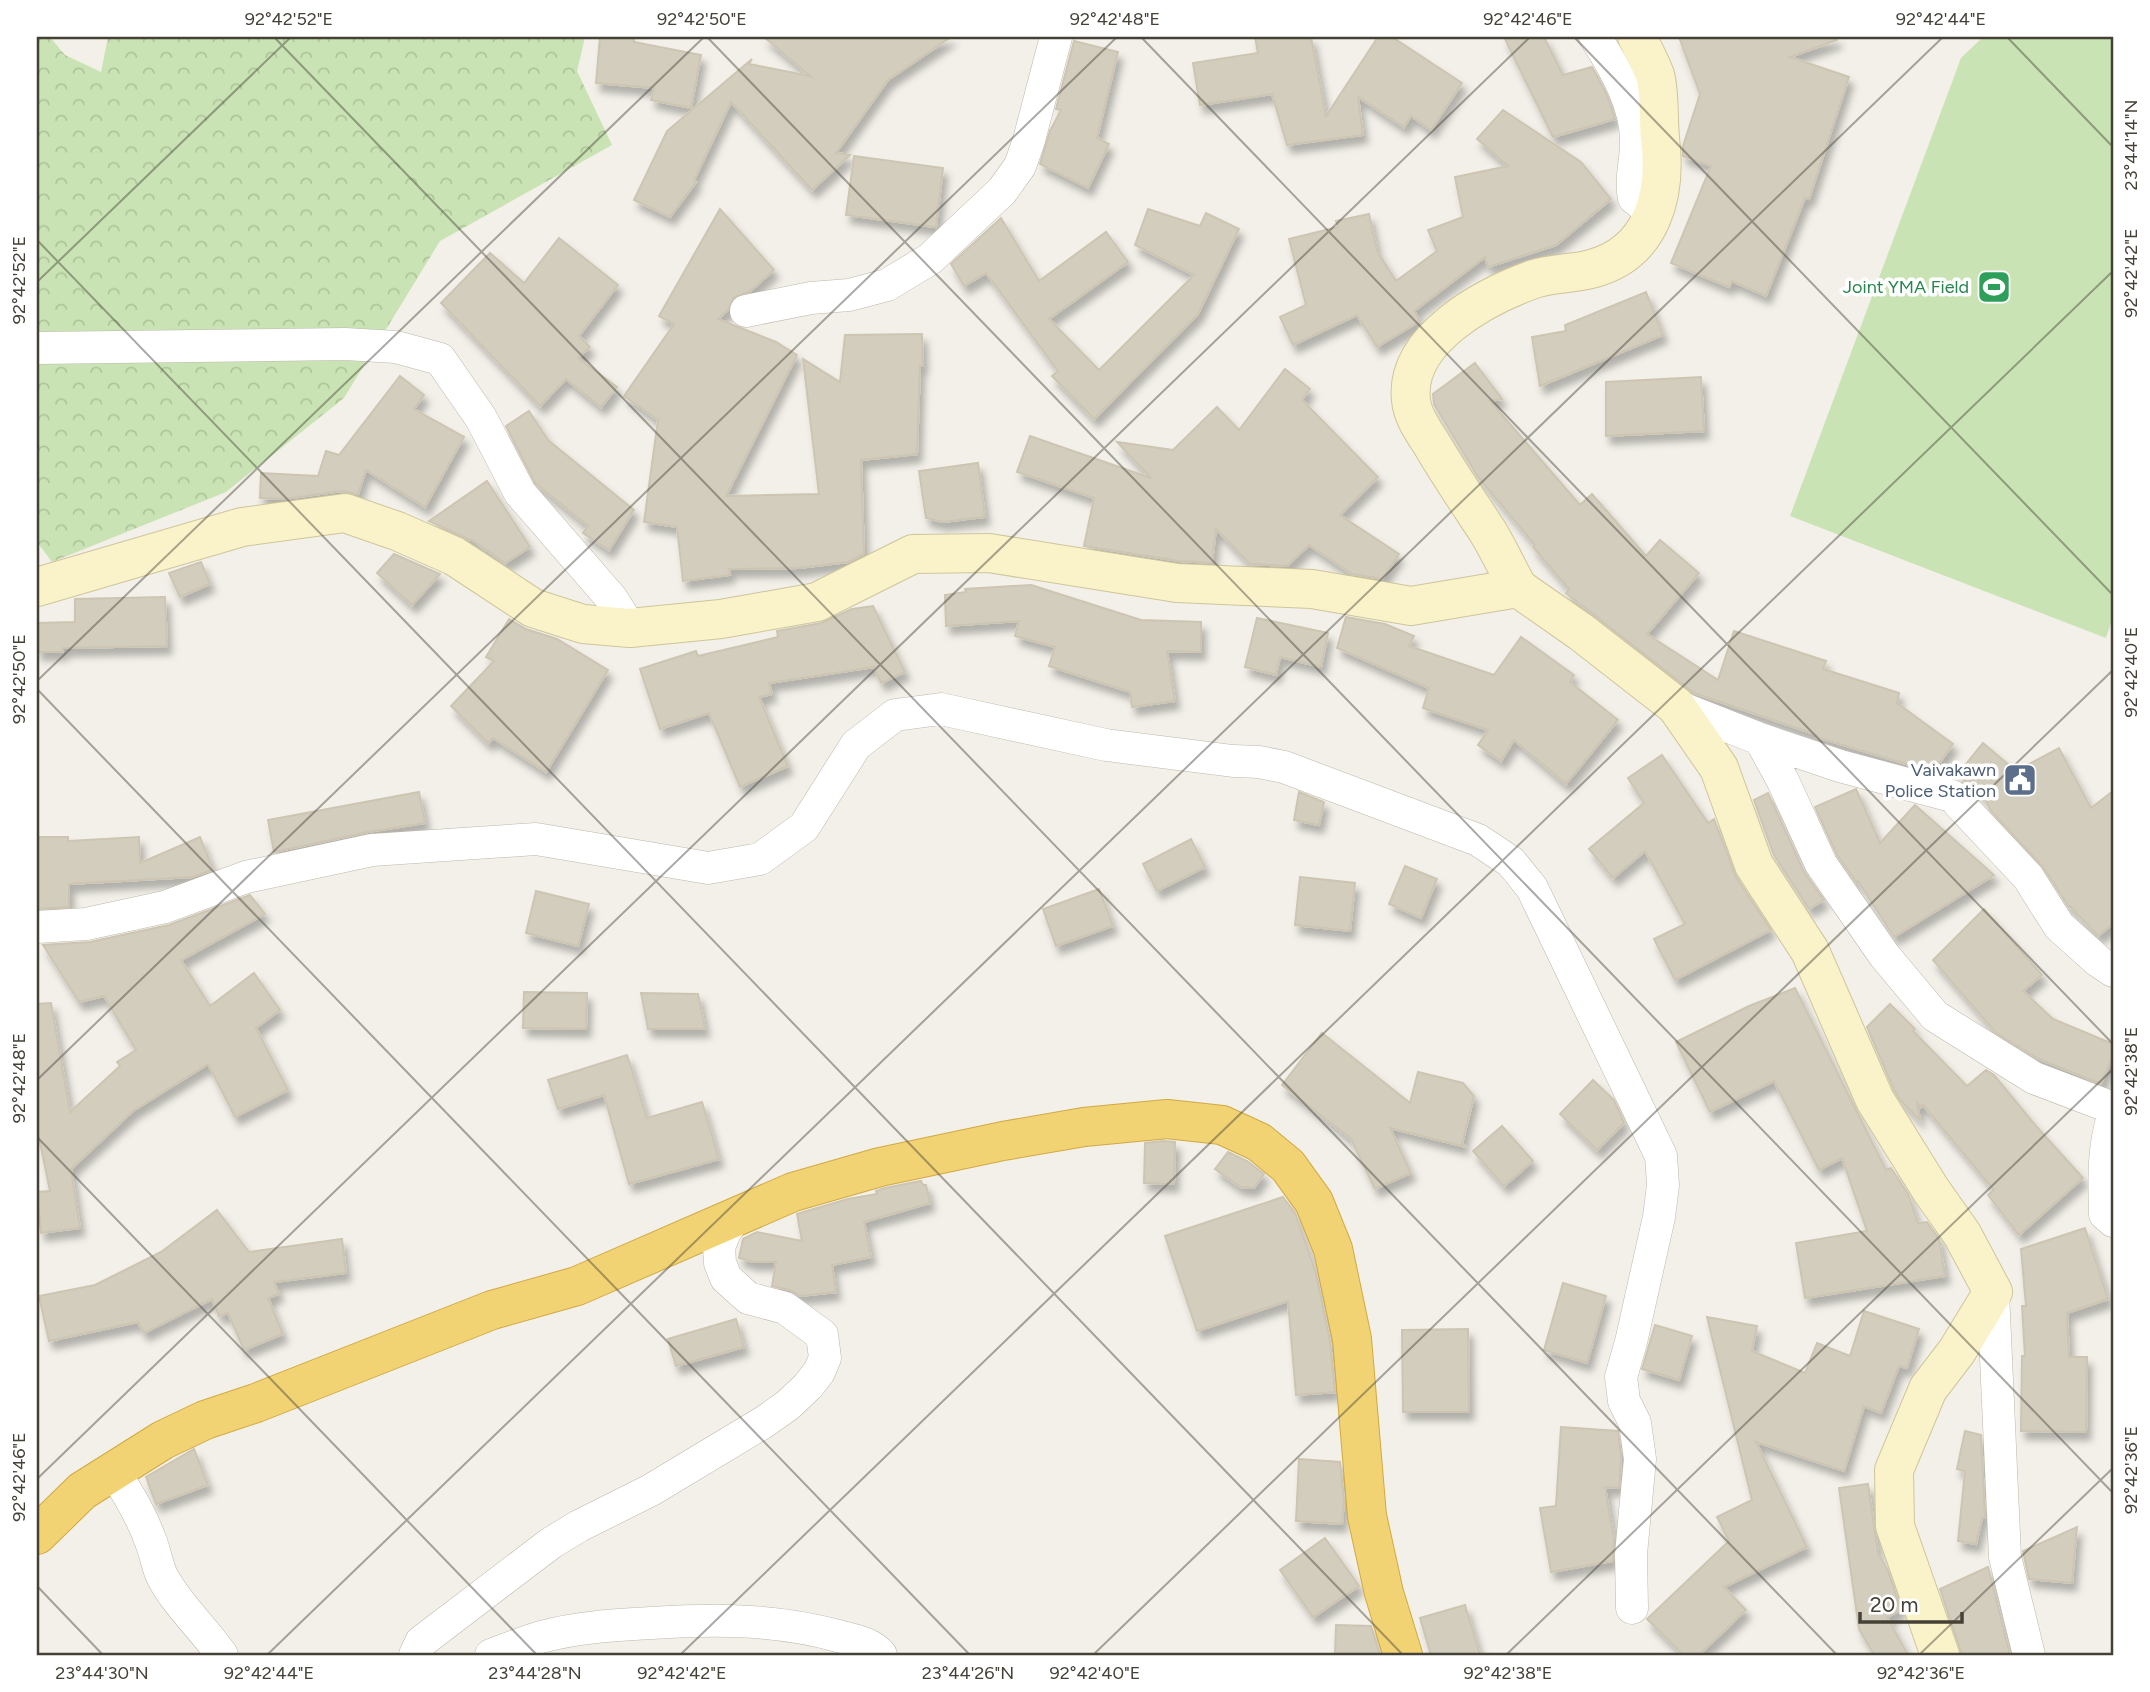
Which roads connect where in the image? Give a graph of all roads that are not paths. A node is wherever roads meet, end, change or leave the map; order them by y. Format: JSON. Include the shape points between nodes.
{"nodes":[{"id":1,"x":1056,"y":37,"type":"edge"},
{"id":2,"x":1595,"y":37,"type":"edge"},
{"id":3,"x":1637,"y":37,"type":"edge"},
{"id":4,"x":1654,"y":214,"type":"junction"},
{"id":5,"x":746,"y":311,"type":"dead end"},
{"id":6,"x":37,"y":348,"type":"edge"},
{"id":7,"x":37,"y":587,"type":"edge"},
{"id":8,"x":1518,"y":588,"type":"junction"},
{"id":9,"x":630,"y":628,"type":"junction"},
{"id":10,"x":1676,"y":706,"type":"junction"},
{"id":11,"x":1760,"y":739,"type":"junction"},
{"id":12,"x":37,"y":927,"type":"edge"},
{"id":13,"x":2113,"y":971,"type":"edge"},
{"id":14,"x":2113,"y":1108,"type":"edge"},
{"id":15,"x":2113,"y":1117,"type":"edge"},
{"id":16,"x":737,"y":1215,"type":"junction"},
{"id":17,"x":2113,"y":1222,"type":"edge"},
{"id":18,"x":1993,"y":1292,"type":"junction"},
{"id":19,"x":113,"y":1470,"type":"junction"},
{"id":20,"x":37,"y":1535,"type":"edge"},
{"id":21,"x":1632,"y":1608,"type":"dead end"},
{"id":22,"x":222,"y":1655,"type":"edge"},
{"id":23,"x":415,"y":1655,"type":"edge"},
{"id":24,"x":491,"y":1655,"type":"edge"},
{"id":25,"x":881,"y":1655,"type":"edge"},
{"id":26,"x":1403,"y":1655,"type":"edge"},
{"id":27,"x":1940,"y":1655,"type":"edge"},
{"id":28,"x":2029,"y":1655,"type":"edge"}],
"edges":[{"from":1,"to":5,"type":"street","via":[[1020,166],[1002,191],[930,259],[887,285]]},
{"from":2,"to":4,"type":"street","via":[[1619,79],[1634,122],[1634,198]]},
{"from":3,"to":4,"type":"street","via":[[1656,77],[1662,154],[1660,197]]},
{"from":4,"to":8,"type":"street","via":[[1634,246],[1614,261],[1537,278],[1488,298],[1444,329],[1423,352],[1412,379],[1411,401],[1419,423]]},
{"from":6,"to":9,"type":"street","via":[[345,344],[396,347],[440,359],[481,418],[520,493],[612,599]]},
{"from":7,"to":9,"type":"street","via":[[242,527],[345,513],[454,556],[533,608],[583,624]]},
{"from":8,"to":9,"type":"street","via":[[1411,606],[1312,589],[1177,583],[989,553],[913,554],[817,602],[721,619]]},
{"from":8,"to":10,"type":"street"},
{"from":10,"to":11,"type":"street"},
{"from":10,"to":18,"type":"street","via":[[1720,768],[1754,865],[1810,951],[1875,1100],[1962,1234]]},
{"from":11,"to":13,"type":"street","via":[[1952,796],[2028,877],[2059,926]]},
{"from":11,"to":14,"type":"street","via":[[1821,864],[1884,955],[1935,1016],[2034,1078]]},
{"from":12,"to":21,"type":"street","via":[[86,924],[165,907],[246,877],[372,850],[536,839],[708,868],[760,859],[804,827],[856,745],[895,715],[941,709],[1106,745],[1284,767],[1478,840],[1511,862],[1532,888],[1661,1156],[1659,1217],[1621,1377],[1639,1450]]},
{"from":15,"to":17,"type":"street","via":[[2104,1176],[2105,1214]]},
{"from":16,"to":19,"type":"highway","via":[[577,1286],[492,1310],[205,1420]]},
{"from":16,"to":23,"type":"street","via":[[719,1247],[726,1278],[748,1298],[785,1308],[822,1335],[825,1358],[820,1372],[764,1422],[551,1543],[421,1642]]},
{"from":16,"to":26,"type":"highway","via":[[793,1192],[880,1167],[1084,1127],[1167,1119],[1222,1125],[1259,1142],[1288,1166],[1314,1202],[1333,1249],[1352,1339],[1367,1516]]},
{"from":18,"to":27,"type":"street","via":[[1928,1389],[1894,1470],[1895,1526]]},
{"from":18,"to":28,"type":"street","via":[[2005,1557]]},
{"from":19,"to":20,"type":"highway","via":[[82,1491]]},
{"from":19,"to":22,"type":"street","via":[[137,1507],[161,1574]]},
{"from":24,"to":25,"type":"street","via":[[540,1637],[586,1628],[690,1620],[810,1628],[877,1649]]}]}
